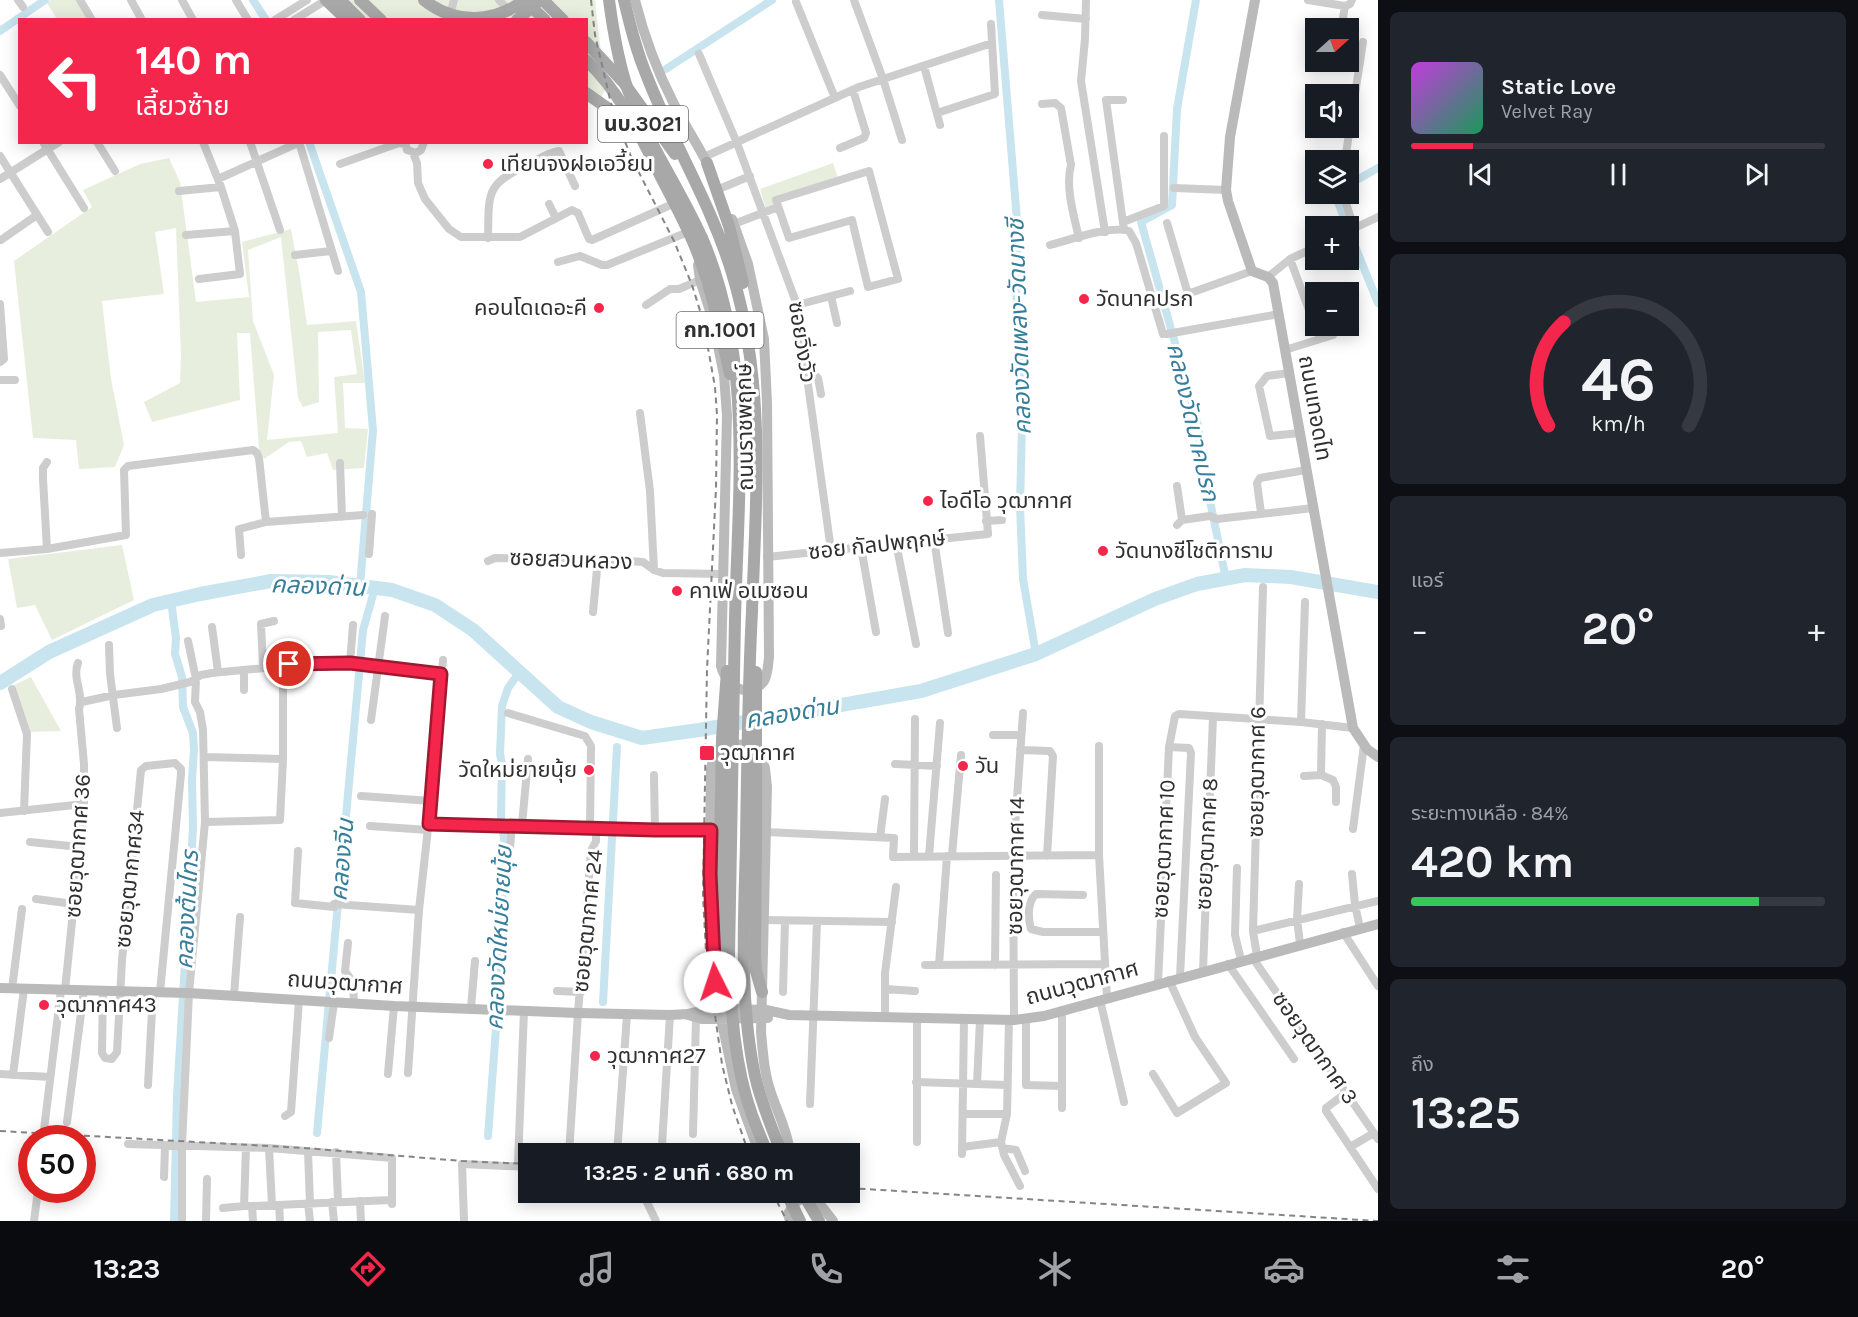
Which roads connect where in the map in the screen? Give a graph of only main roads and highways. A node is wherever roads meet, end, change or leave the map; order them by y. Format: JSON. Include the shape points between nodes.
{"nodes":[{"id":1,"x":326,"y":0,"type":"edge"},
{"id":2,"x":340,"y":0,"type":"edge"},
{"id":3,"x":360,"y":0,"type":"edge"},
{"id":4,"x":424,"y":0,"type":"edge"},
{"id":5,"x":524,"y":0,"type":"edge"},
{"id":6,"x":541,"y":0,"type":"edge"},
{"id":7,"x":609,"y":0,"type":"edge"},
{"id":8,"x":624,"y":0,"type":"edge"},
{"id":9,"x":635,"y":0,"type":"edge"},
{"id":10,"x":1255,"y":0,"type":"edge"},
{"id":11,"x":345,"y":18,"type":"edge"},
{"id":12,"x":358,"y":18,"type":"edge"},
{"id":13,"x":379,"y":18,"type":"edge"},
{"id":14,"x":469,"y":18,"type":"edge"},
{"id":15,"x":488,"y":18,"type":"edge"},
{"id":16,"x":520,"y":18,"type":"edge"},
{"id":17,"x":543,"y":18,"type":"edge"},
{"id":18,"x":561,"y":18,"type":"edge"},
{"id":19,"x":588,"y":44,"type":"edge"},
{"id":20,"x":588,"y":62,"type":"edge"},
{"id":21,"x":588,"y":94,"type":"edge"},
{"id":22,"x":706,"y":160,"type":"junction"},
{"id":23,"x":659,"y":172,"type":"junction"},
{"id":24,"x":709,"y":212,"type":"junction"},
{"id":25,"x":698,"y":256,"type":"junction"},
{"id":26,"x":752,"y":360,"type":"junction"},
{"id":27,"x":738,"y":406,"type":"junction"},
{"id":28,"x":752,"y":611,"type":"junction"},
{"id":29,"x":735,"y":619,"type":"junction"},
{"id":30,"x":1378,"y":757,"type":"edge"},
{"id":31,"x":761,"y":835,"type":"junction"},
{"id":32,"x":1378,"y":924,"type":"edge"},
{"id":33,"x":0,"y":988,"type":"edge"},
{"id":34,"x":762,"y":992,"type":"junction"},
{"id":35,"x":718,"y":1009,"type":"junction"},
{"id":36,"x":762,"y":1014,"type":"junction"},
{"id":37,"x":782,"y":1015,"type":"junction"},
{"id":38,"x":696,"y":1016,"type":"junction"},
{"id":39,"x":761,"y":1032,"type":"junction"},
{"id":40,"x":725,"y":1033,"type":"junction"},
{"id":41,"x":756,"y":1143,"type":"edge"},
{"id":42,"x":764,"y":1143,"type":"edge"},
{"id":43,"x":778,"y":1143,"type":"edge"},
{"id":44,"x":788,"y":1143,"type":"edge"},
{"id":45,"x":792,"y":1203,"type":"edge"},
{"id":46,"x":808,"y":1203,"type":"edge"},
{"id":47,"x":790,"y":1221,"type":"edge"},
{"id":48,"x":801,"y":1221,"type":"edge"},
{"id":49,"x":819,"y":1221,"type":"edge"},
{"id":50,"x":833,"y":1221,"type":"edge"}],
"edges":[{"from":1,"to":11,"type":"main road"},
{"from":2,"to":12,"type":"main road"},
{"from":3,"to":13,"type":"main road"},
{"from":4,"to":14,"type":"main road","bridge":true,"via":[[447,14]]},
{"from":5,"to":15,"type":"main road","bridge":true},
{"from":5,"to":17,"type":"main road"},
{"from":6,"to":16,"type":"main road","bridge":true},
{"from":6,"to":18,"type":"main road"},
{"from":7,"to":27,"type":"main road","name":"ถนนราชพฤกษ์","number":"นบ.3021","bridge":true,"via":[[621,67],[631,95],[702,238],[717,278],[730,327]]},
{"from":8,"to":24,"type":"main road","name":"ถนนราชพฤกษ์","number":"นบ.3021","via":[[646,74]]},
{"from":9,"to":22,"type":"main road","name":"ถนนราชพฤกษ์","number":"นบ.3021","via":[[657,68]]},
{"from":10,"to":30,"type":"main road","name":"ถนนเทอดไท","via":[[1230,137],[1226,190],[1252,271],[1268,276],[1273,283],[1353,728]]},
{"from":19,"to":24,"type":"main road","via":[[657,127]]},
{"from":20,"to":23,"type":"main road","number":"กท.1001","via":[[623,105]]},
{"from":21,"to":23,"type":"main road","via":[[625,123]]},
{"from":22,"to":25,"type":"main road","name":"ถนนราชพฤกษ์","number":"นบ.3021","via":[[748,264],[764,339],[767,673],[753,688],[735,687],[723,676],[727,416],[714,324],[700,280]]},
{"from":22,"to":26,"type":"main road","via":[[736,253]]},
{"from":23,"to":25,"type":"main road","number":"กท.1001"},
{"from":24,"to":26,"type":"main road","name":"ถนนราชพฤกษ์","number":"นบ.3021","via":[[732,273]]},
{"from":25,"to":27,"type":"main road","number":"กท.1001","via":[[718,318]]},
{"from":26,"to":28,"type":"main road","name":"ถนนราชพฤกษ์","number":"นบ.3021","via":[[756,425]]},
{"from":27,"to":29,"type":"main road","name":"ถนนราชพฤกษ์","number":"นบ.3021"},
{"from":28,"to":31,"type":"main road","bridge":true},
{"from":28,"to":43,"type":"main road","name":"ถนนราชพฤกษ์","number":"นบ.3021","bridge":true,"via":[[744,944],[746,1018],[755,1078]]},
{"from":29,"to":35,"type":"main road","bridge":true,"via":[[723,718]]},
{"from":29,"to":42,"type":"main road","name":"ถนนราชพฤกษ์","number":"นบ.3021","bridge":true,"via":[[730,990],[742,1079]]},
{"from":31,"to":34,"type":"main road","name":"ถนนราชพฤกษ์","number":"นบ.3021"},
{"from":31,"to":34,"type":"main road","via":[[754,957]]},
{"from":31,"to":35,"type":"main road","name":"ถนนราชพฤกษ์","number":"นบ.3021","via":[[765,768],[755,750],[747,745],[727,744],[714,755],[711,770],[712,932]]},
{"from":32,"to":37,"type":"main road","name":"ถนนวุฒากาศ","via":[[1016,1020]]},
{"from":33,"to":38,"type":"main road","name":"ถนนวุฒากาศ"},
{"from":34,"to":36,"type":"main road","name":"ถนนราชพฤกษ์","number":"นบ.3021"},
{"from":34,"to":37,"type":"main road"},
{"from":35,"to":36,"type":"main road","name":"ถนนวุฒากาศ"},
{"from":35,"to":38,"type":"main road","name":"ถนนวุฒากาศ"},
{"from":35,"to":38,"type":"main road","via":[[710,1006]]},
{"from":35,"to":40,"type":"main road","name":"ถนนราชพฤกษ์"},
{"from":36,"to":37,"type":"main road","name":"ถนนวุฒากาศ"},
{"from":36,"to":39,"type":"main road","name":"ถนนราชพฤกษ์","number":"นบ.3021"},
{"from":37,"to":39,"type":"main road"},
{"from":38,"to":40,"type":"main road"},
{"from":39,"to":44,"type":"main road","name":"ถนนราชพฤกษ์","number":"นบ.3021","via":[[763,1063]]},
{"from":40,"to":41,"type":"main road","name":"ถนนราชพฤกษ์","via":[[736,1089]]},
{"from":45,"to":48,"type":"main road","bridge":true},
{"from":46,"to":49,"type":"main road","bridge":true},
{"from":47,"to":50,"type":"main road","via":[[792,1206],[812,1197]]}]}
